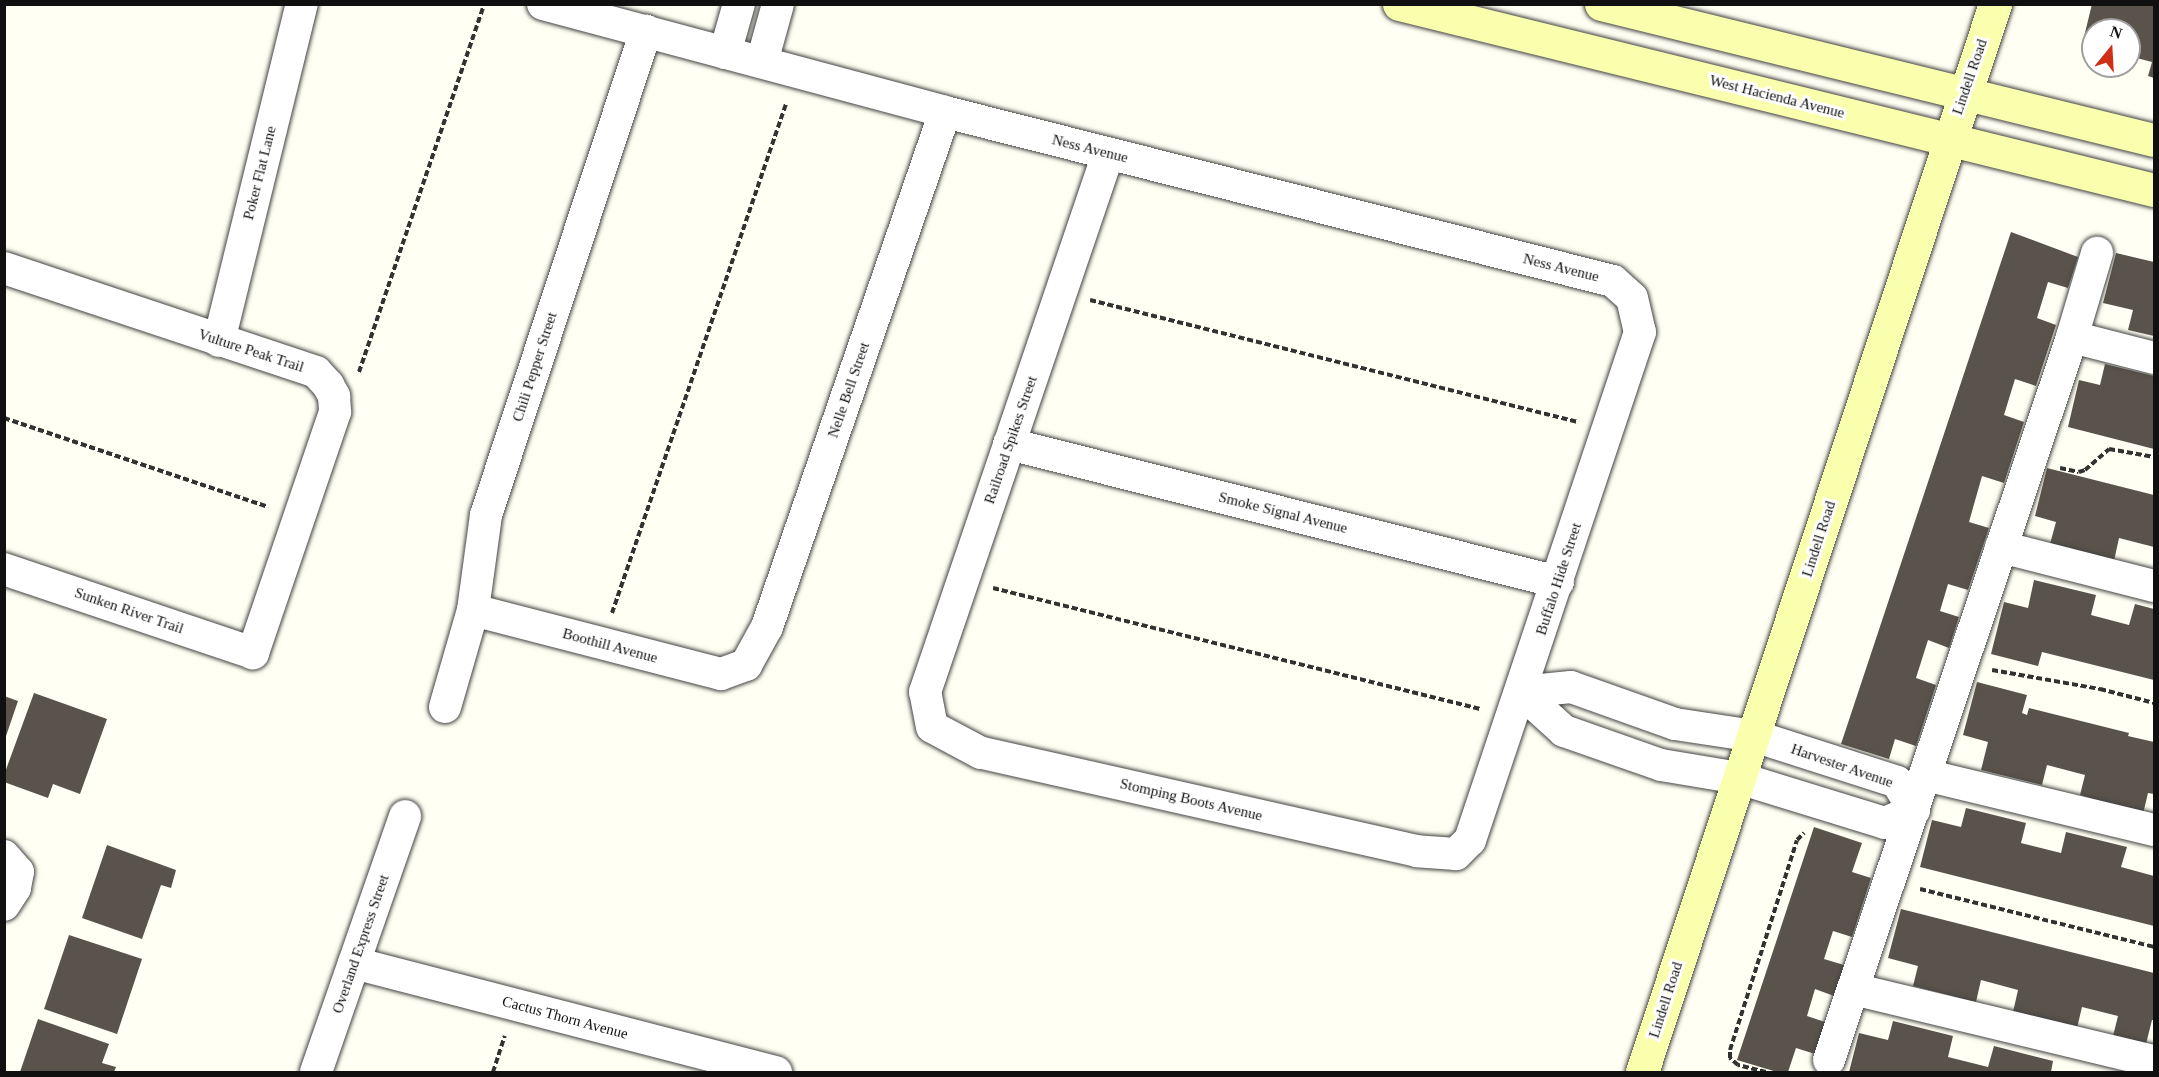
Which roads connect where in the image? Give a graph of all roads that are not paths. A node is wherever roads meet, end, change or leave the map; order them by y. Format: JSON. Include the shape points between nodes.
{"nodes":[{"id":1,"x":302,"y":4,"type":"edge"},
{"id":2,"x":543,"y":4,"type":"edge"},
{"id":3,"x":739,"y":4,"type":"edge"},
{"id":4,"x":778,"y":4,"type":"edge"},
{"id":5,"x":1399,"y":4,"type":"edge"},
{"id":6,"x":1601,"y":4,"type":"edge"},
{"id":7,"x":1995,"y":4,"type":"edge"},
{"id":8,"x":646,"y":31,"type":"junction"},
{"id":9,"x":725,"y":53,"type":"junction"},
{"id":10,"x":762,"y":62,"type":"junction"},
{"id":11,"x":1964,"y":93,"type":"junction"},
{"id":12,"x":945,"y":112,"type":"junction"},
{"id":13,"x":1949,"y":139,"type":"junction"},
{"id":14,"x":2154,"y":140,"type":"edge"},
{"id":15,"x":1108,"y":154,"type":"junction"},
{"id":16,"x":2154,"y":190,"type":"edge"},
{"id":17,"x":2097,"y":253,"type":"dead end"},
{"id":18,"x":4,"y":268,"type":"edge"},
{"id":19,"x":1632,"y":298,"type":"joint"},
{"id":20,"x":2072,"y":337,"type":"junction"},
{"id":21,"x":219,"y":341,"type":"junction"},
{"id":22,"x":2154,"y":357,"type":"edge"},
{"id":23,"x":1009,"y":444,"type":"junction"},
{"id":24,"x":2001,"y":548,"type":"junction"},
{"id":25,"x":4,"y":569,"type":"edge"},
{"id":26,"x":1558,"y":582,"type":"junction"},
{"id":27,"x":2154,"y":586,"type":"edge"},
{"id":28,"x":473,"y":610,"type":"junction"},
{"id":29,"x":254,"y":653,"type":"joint"},
{"id":30,"x":746,"y":665,"type":"joint"},
{"id":31,"x":1516,"y":704,"type":"junction"},
{"id":32,"x":445,"y":707,"type":"dead end"},
{"id":33,"x":932,"y":727,"type":"joint"},
{"id":34,"x":1754,"y":736,"type":"junction"},
{"id":35,"x":1925,"y":775,"type":"junction"},
{"id":36,"x":1739,"y":778,"type":"junction"},
{"id":37,"x":1914,"y":810,"type":"junction"},
{"id":38,"x":405,"y":816,"type":"dead end"},
{"id":39,"x":2154,"y":830,"type":"edge"},
{"id":40,"x":1456,"y":854,"type":"joint"},
{"id":41,"x":4,"y":856,"type":"edge"},
{"id":42,"x":4,"y":905,"type":"edge"},
{"id":43,"x":354,"y":963,"type":"junction"},
{"id":44,"x":1853,"y":989,"type":"junction"},
{"id":45,"x":1829,"y":1060,"type":"dead end"},
{"id":46,"x":681,"y":1061,"type":"edge"},
{"id":47,"x":2154,"y":1061,"type":"edge"},
{"id":48,"x":316,"y":1072,"type":"edge"},
{"id":49,"x":776,"y":1072,"type":"edge"},
{"id":50,"x":1642,"y":1072,"type":"edge"}],
"edges":[{"from":1,"to":21,"type":"street","name":"Poker Flat Lane"},
{"from":2,"to":8,"type":"street","name":"Ness Avenue"},
{"from":3,"to":9,"type":"street"},
{"from":4,"to":10,"type":"street"},
{"from":5,"to":13,"type":"main road","name":"West Hacienda Avenue"},
{"from":6,"to":11,"type":"main road"},
{"from":7,"to":11,"type":"main road","name":"Lindell Road"},
{"from":8,"to":9,"type":"street","name":"Ness Avenue"},
{"from":8,"to":28,"type":"street","name":"Chili Pepper Street","via":[[486,515]]},
{"from":9,"to":10,"type":"street","name":"Ness Avenue"},
{"from":10,"to":12,"type":"street","name":"Ness Avenue"},
{"from":11,"to":13,"type":"main road","name":"Lindell Road"},
{"from":11,"to":14,"type":"main road"},
{"from":12,"to":15,"type":"street","name":"Ness Avenue"},
{"from":12,"to":30,"type":"street","name":"Nelle Bell Street","via":[[767,627]]},
{"from":13,"to":16,"type":"main road","name":"West Hacienda Avenue"},
{"from":13,"to":34,"type":"main road","name":"Lindell Road"},
{"from":15,"to":19,"type":"street","name":"Ness Avenue","via":[[1613,281]]},
{"from":15,"to":23,"type":"street","name":"Railroad Spikes Street"},
{"from":17,"to":20,"type":"street"},
{"from":18,"to":21,"type":"street","name":"Vulture Peak Trail"},
{"from":19,"to":26,"type":"street","name":"Buffalo Hide Street","via":[[1640,332]]},
{"from":20,"to":22,"type":"street"},
{"from":20,"to":24,"type":"street"},
{"from":21,"to":29,"type":"street","name":"Vulture Peak Trail","via":[[316,372],[328,385],[335,404]]},
{"from":23,"to":26,"type":"street","name":"Smoke Signal Avenue"},
{"from":23,"to":33,"type":"street","name":"Railroad Spikes Street","via":[[925,692]]},
{"from":24,"to":27,"type":"street"},
{"from":24,"to":35,"type":"street"},
{"from":25,"to":29,"type":"street","name":"Sunken River Trail"},
{"from":26,"to":31,"type":"street","name":"Buffalo Hide Street"},
{"from":28,"to":30,"type":"street","name":"Boothill Avenue","via":[[721,674]]},
{"from":28,"to":32,"type":"street","name":"Chili Pepper Street"},
{"from":31,"to":34,"type":"street","name":"Harvester Avenue","via":[[1571,687],[1675,724]]},
{"from":31,"to":36,"type":"street","via":[[1564,730],[1661,765]]},
{"from":31,"to":40,"type":"street","name":"Buffalo Hide Street","via":[[1470,840]]},
{"from":33,"to":40,"type":"street","name":"Stomping Boots Avenue","via":[[981,753],[1417,851]]},
{"from":34,"to":36,"type":"main road","name":"Lindell Road"},
{"from":34,"to":37,"type":"street","name":"Harvester Avenue","via":[[1897,782]]},
{"from":35,"to":37,"type":"street"},
{"from":35,"to":39,"type":"street"},
{"from":36,"to":37,"type":"street","via":[[1885,823]]},
{"from":36,"to":50,"type":"main road","name":"Lindell Road"},
{"from":37,"to":44,"type":"street"},
{"from":38,"to":43,"type":"street","name":"Overland Express Street"},
{"from":41,"to":42,"type":"street","via":[[18,872],[15,888]]},
{"from":43,"to":46,"type":"street","name":"Cactus Thorn Avenue","via":[[515,1005]]},
{"from":43,"to":48,"type":"street","name":"Overland Express Street"},
{"from":44,"to":45,"type":"street"},
{"from":44,"to":47,"type":"street"},
{"from":46,"to":49,"type":"street","name":"Cactus Thorn Avenue"}]}
